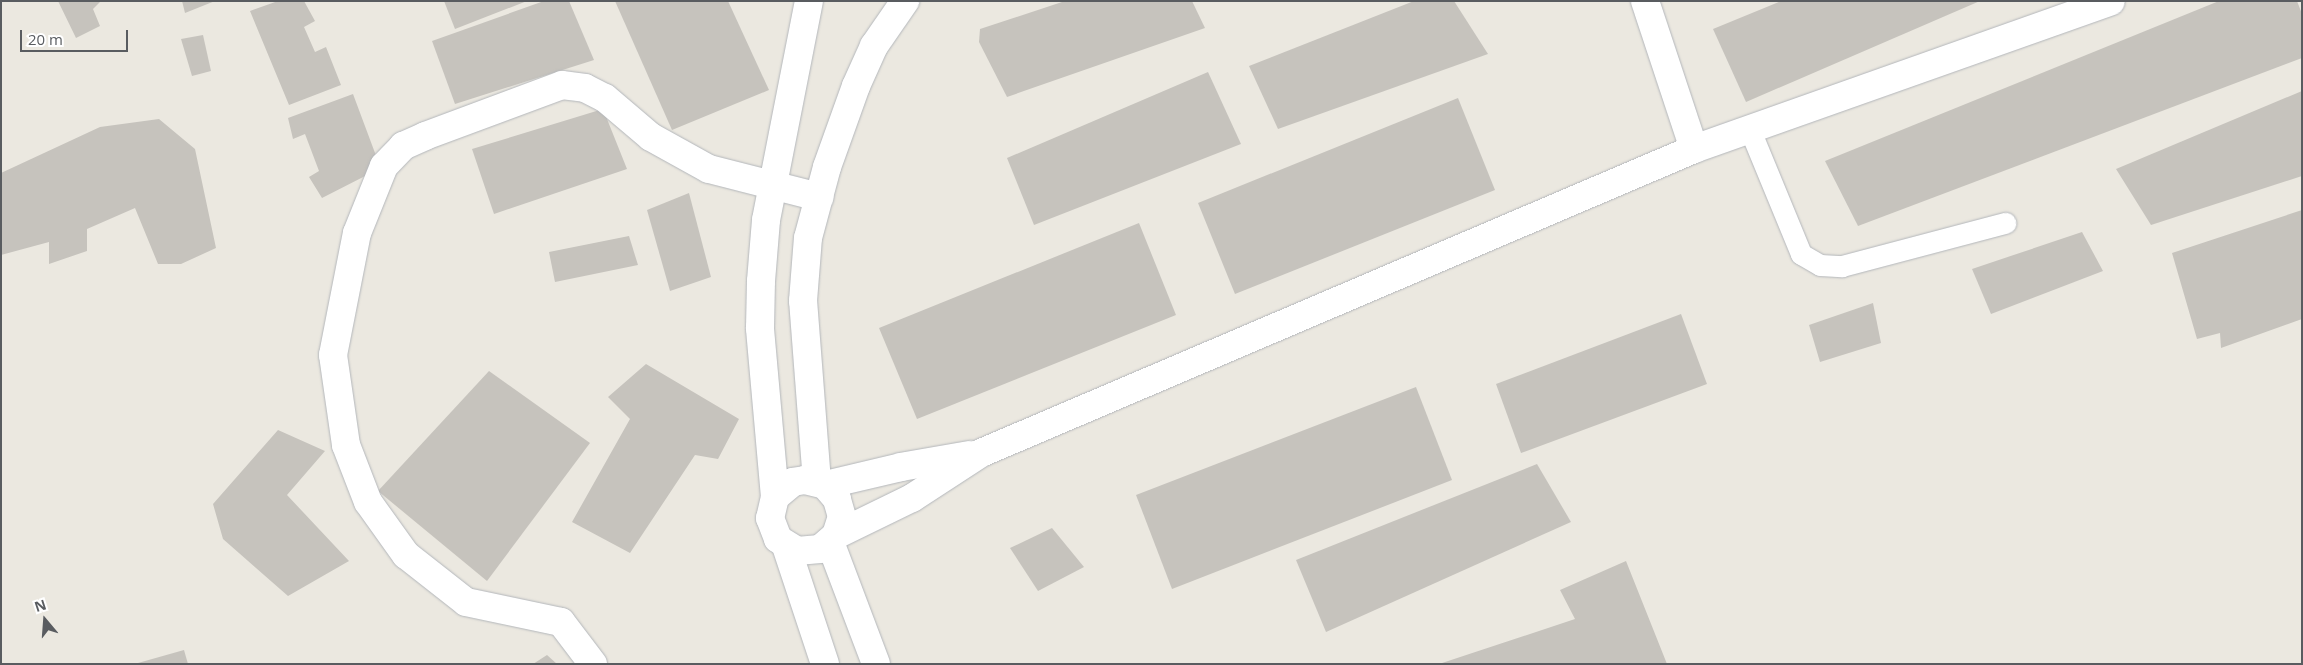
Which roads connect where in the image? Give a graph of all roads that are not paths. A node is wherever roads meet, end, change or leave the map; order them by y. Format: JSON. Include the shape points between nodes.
{"nodes":[{"id":1,"x":808,"y":1,"type":"edge"},
{"id":2,"x":906,"y":1,"type":"edge"},
{"id":3,"x":1645,"y":1,"type":"edge"},
{"id":4,"x":2111,"y":1,"type":"edge"},
{"id":5,"x":1750,"y":130,"type":"junction"},
{"id":6,"x":1694,"y":149,"type":"junction"},
{"id":7,"x":773,"y":187,"type":"junction"},
{"id":8,"x":819,"y":197,"type":"junction"},
{"id":9,"x":2005,"y":223,"type":"dead end"},
{"id":10,"x":981,"y":453,"type":"junction"},
{"id":11,"x":821,"y":484,"type":"junction"},
{"id":12,"x":775,"y":497,"type":"junction"},
{"id":13,"x":833,"y":538,"type":"junction"},
{"id":14,"x":786,"y":546,"type":"junction"},
{"id":15,"x":593,"y":664,"type":"edge"},
{"id":16,"x":826,"y":664,"type":"edge"},
{"id":17,"x":876,"y":664,"type":"edge"}],
"edges":[{"from":1,"to":7,"type":"street"},
{"from":2,"to":8,"type":"street","via":[[874,46],[856,86]]},
{"from":3,"to":6,"type":"street"},
{"from":4,"to":5,"type":"street"},
{"from":5,"to":6,"type":"street"},
{"from":5,"to":9,"type":"lane","via":[[1801,254],[1820,265],[1842,266]]},
{"from":6,"to":10,"type":"street"},
{"from":7,"to":8,"type":"street"},
{"from":7,"to":12,"type":"street","via":[[766,220],[760,328]]},
{"from":7,"to":15,"type":"street","via":[[709,169],[650,137],[606,98],[585,88],[562,85],[404,146],[384,166],[357,232],[333,355],[346,445],[368,502],[406,555],[466,602],[561,622]]},
{"from":8,"to":11,"type":"street","via":[[808,238],[803,301]]},
{"from":10,"to":11,"type":"street"},
{"from":10,"to":13,"type":"street","via":[[912,498]]},
{"from":11,"to":12,"type":"street","via":[[806,480],[793,482]]},
{"from":11,"to":13,"type":"street","via":[[837,499],[842,517]]},
{"from":12,"to":14,"type":"street","via":[[771,507],[772,529]]},
{"from":13,"to":14,"type":"street","via":[[808,552]]},
{"from":13,"to":17,"type":"street"},
{"from":14,"to":16,"type":"street"}]}
